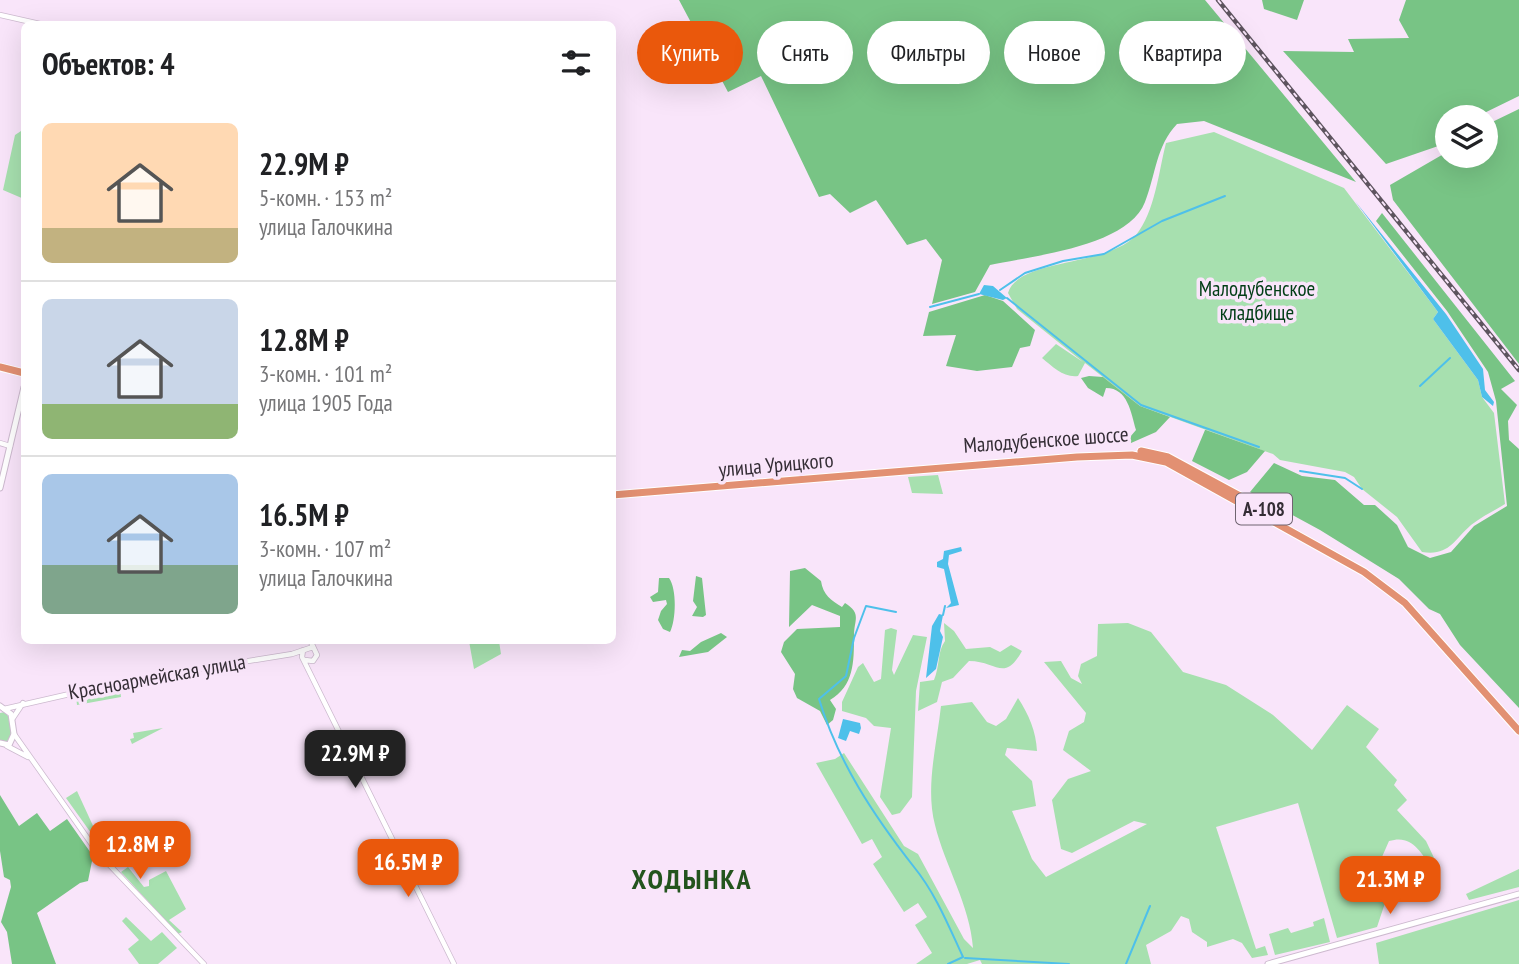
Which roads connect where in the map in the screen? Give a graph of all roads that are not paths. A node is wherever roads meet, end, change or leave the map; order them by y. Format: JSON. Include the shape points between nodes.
{"nodes":[{"id":1,"x":0,"y":15,"type":"edge"},
{"id":2,"x":27,"y":21,"type":"edge"},
{"id":3,"x":0,"y":367,"type":"edge"},
{"id":4,"x":21,"y":372,"type":"edge"},
{"id":5,"x":21,"y":400,"type":"edge"},
{"id":6,"x":0,"y":443,"type":"edge"},
{"id":7,"x":10,"y":446,"type":"junction"},
{"id":8,"x":942,"y":466,"type":"junction"},
{"id":9,"x":0,"y":488,"type":"edge"},
{"id":10,"x":616,"y":493,"type":"edge"},
{"id":11,"x":306,"y":644,"type":"edge"},
{"id":12,"x":313,"y":646,"type":"joint"},
{"id":13,"x":304,"y":648,"type":"junction"},
{"id":14,"x":292,"y":654,"type":"junction"},
{"id":15,"x":303,"y":658,"type":"junction"},
{"id":16,"x":315,"y":659,"type":"junction"},
{"id":17,"x":312,"y":671,"type":"junction"},
{"id":18,"x":23,"y":702,"type":"junction"},
{"id":19,"x":1,"y":708,"type":"edge"},
{"id":20,"x":13,"y":719,"type":"junction"},
{"id":21,"x":1519,"y":725,"type":"edge"},
{"id":22,"x":1519,"y":731,"type":"edge"},
{"id":23,"x":14,"y":734,"type":"junction"},
{"id":24,"x":0,"y":743,"type":"edge"},
{"id":25,"x":7,"y":747,"type":"junction"},
{"id":26,"x":0,"y":751,"type":"edge"},
{"id":27,"x":28,"y":758,"type":"junction"},
{"id":28,"x":1519,"y":894,"type":"edge"},
{"id":29,"x":204,"y":964,"type":"edge"},
{"id":30,"x":454,"y":964,"type":"edge"},
{"id":31,"x":1268,"y":964,"type":"edge"}],
"edges":[{"from":1,"to":2,"type":"street"},
{"from":3,"to":4,"type":"highway"},
{"from":5,"to":7,"type":"main road"},
{"from":6,"to":7,"type":"street"},
{"from":7,"to":9,"type":"main road"},
{"from":8,"to":10,"type":"highway","name":"улица Урицкого","number":"А-108"},
{"from":8,"to":21,"type":"highway","name":"Малодубенское шоссе","number":"А-108","via":[[1132,450],[1168,457],[1389,583]]},
{"from":8,"to":22,"type":"highway","name":"Малодубенское шоссе","number":"А-108","via":[[1132,455],[1178,467],[1386,587]]},
{"from":11,"to":13,"type":"street"},
{"from":12,"to":13,"type":"street"},
{"from":12,"to":16,"type":"street"},
{"from":13,"to":14,"type":"street"},
{"from":13,"to":15,"type":"street"},
{"from":14,"to":15,"type":"street"},
{"from":14,"to":18,"type":"street","name":"Красноармейская улица"},
{"from":15,"to":16,"type":"street"},
{"from":15,"to":17,"type":"street"},
{"from":16,"to":17,"type":"street"},
{"from":17,"to":30,"type":"street"},
{"from":18,"to":19,"type":"street","name":"Красноармейская улица"},
{"from":18,"to":20,"type":"street"},
{"from":19,"to":20,"type":"main road"},
{"from":20,"to":23,"type":"main road"},
{"from":23,"to":25,"type":"main road"},
{"from":23,"to":27,"type":"street"},
{"from":24,"to":25,"type":"main road"},
{"from":25,"to":26,"type":"main road"},
{"from":25,"to":27,"type":"street"},
{"from":27,"to":29,"type":"street","via":[[98,853]]},
{"from":28,"to":31,"type":"main road"}]}
